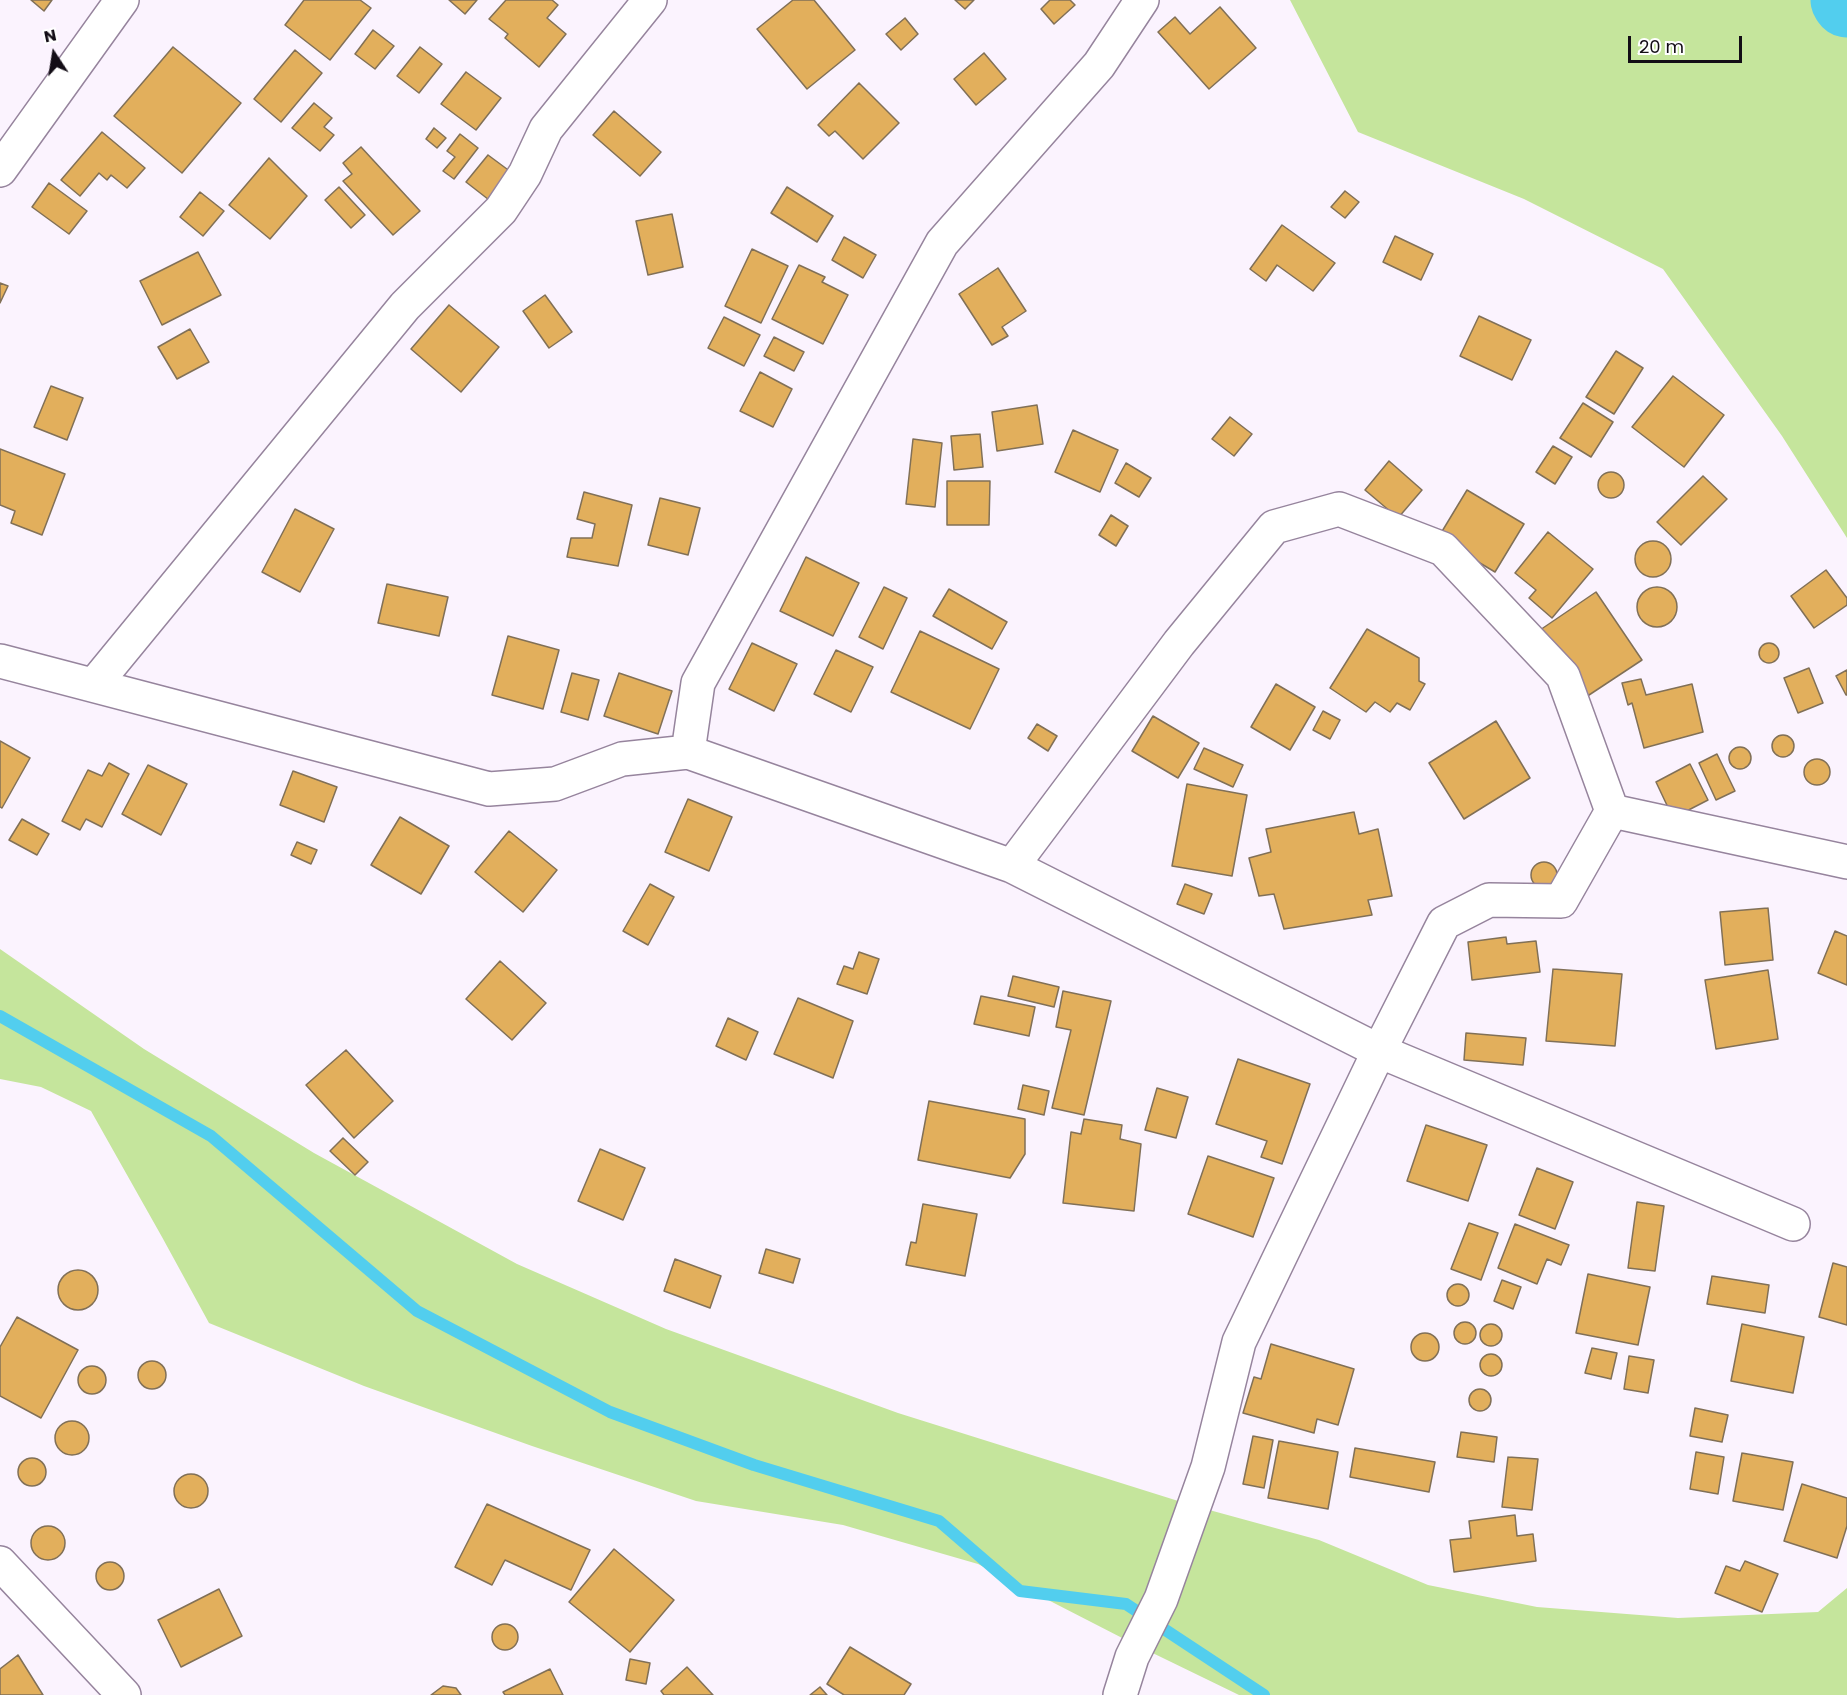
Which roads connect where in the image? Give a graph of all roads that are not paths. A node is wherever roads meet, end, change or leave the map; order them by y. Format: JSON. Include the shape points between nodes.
{"nodes":[{"id":1,"x":122,"y":0,"type":"edge"},
{"id":2,"x":650,"y":0,"type":"edge"},
{"id":3,"x":1142,"y":0,"type":"edge"},
{"id":4,"x":0,"y":170,"type":"edge"},
{"id":5,"x":0,"y":661,"type":"edge"},
{"id":6,"x":94,"y":686,"type":"junction"},
{"id":7,"x":688,"y":752,"type":"junction"},
{"id":8,"x":1612,"y":811,"type":"junction"},
{"id":9,"x":1847,"y":862,"type":"edge"},
{"id":10,"x":1012,"y":866,"type":"junction"},
{"id":11,"x":1379,"y":1051,"type":"junction"},
{"id":12,"x":1793,"y":1224,"type":"dead end"},
{"id":13,"x":0,"y":1563,"type":"edge"},
{"id":14,"x":124,"y":1695,"type":"edge"},
{"id":15,"x":1120,"y":1695,"type":"edge"}],
"edges":[{"from":1,"to":4,"type":"street"},
{"from":2,"to":6,"type":"street","via":[[546,129],[525,174],[501,210],[405,306]]},
{"from":3,"to":7,"type":"street","via":[[1099,65],[942,243],[698,683]]},
{"from":5,"to":6,"type":"street"},
{"from":6,"to":7,"type":"street","via":[[489,789],[555,784],[622,759]]},
{"from":7,"to":10,"type":"street"},
{"from":8,"to":9,"type":"street"},
{"from":8,"to":10,"type":"street","via":[[1563,676],[1443,549],[1339,509],[1274,526],[1179,644]]},
{"from":8,"to":11,"type":"street","via":[[1561,901],[1489,900],[1444,923]]},
{"from":10,"to":11,"type":"street"},
{"from":11,"to":12,"type":"street"},
{"from":11,"to":15,"type":"street","via":[[1239,1342],[1208,1467],[1161,1599],[1132,1657]]},
{"from":13,"to":14,"type":"street"}]}
